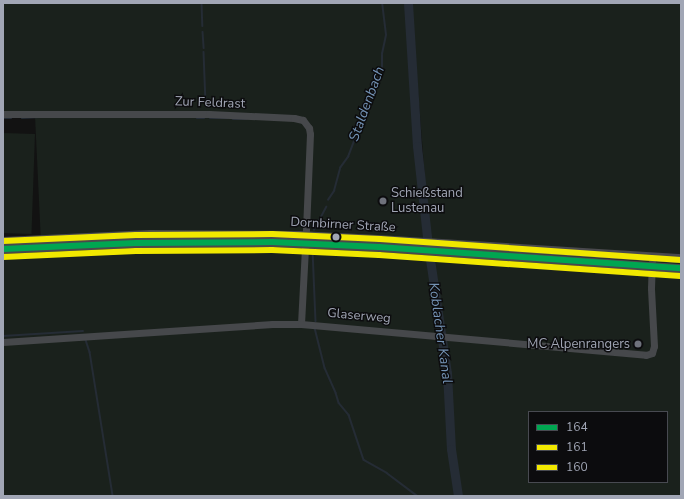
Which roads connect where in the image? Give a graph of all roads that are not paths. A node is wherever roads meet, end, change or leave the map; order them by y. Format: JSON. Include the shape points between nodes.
{"nodes":[{"id":1,"x":3,"y":114,"type":"edge"},
{"id":2,"x":306,"y":231,"type":"dead end"},
{"id":3,"x":3,"y":241,"type":"edge"},
{"id":4,"x":415,"y":245,"type":"junction"},
{"id":5,"x":447,"y":247,"type":"junction"},
{"id":6,"x":305,"y":248,"type":"dead end"},
{"id":7,"x":3,"y":249,"type":"edge"},
{"id":8,"x":653,"y":256,"type":"junction"},
{"id":9,"x":681,"y":258,"type":"edge"},
{"id":10,"x":652,"y":266,"type":"junction"},
{"id":11,"x":681,"y":268,"type":"edge"},
{"id":12,"x":301,"y":324,"type":"junction"},
{"id":13,"x":3,"y":342,"type":"edge"}],
"edges":[{"from":1,"to":2,"type":"street","name":"Zur Feldrast","via":[[209,114],[302,120],[309,128],[310,134]]},
{"from":3,"to":4,"type":"main road","name":"Dornbirner Straße","via":[[188,234],[298,235]]},
{"from":4,"to":5,"type":"main road","name":"Dornbirner Straße"},
{"from":4,"to":7,"type":"main road","name":"Dornbirner Straße","via":[[207,242]]},
{"from":5,"to":8,"type":"main road","name":"Dornbirner Straße"},
{"from":5,"to":10,"type":"main road","name":"Dornbirner Straße"},
{"from":6,"to":12,"type":"street"},
{"from":8,"to":9,"type":"main road","name":"Dornbirner Straße"},
{"from":8,"to":10,"type":"street"},
{"from":10,"to":11,"type":"main road","name":"Dornbirner Straße"},
{"from":10,"to":12,"type":"street","name":"Glaserweg","via":[[652,354]]},
{"from":12,"to":13,"type":"street","name":"Glaserweg"}]}
